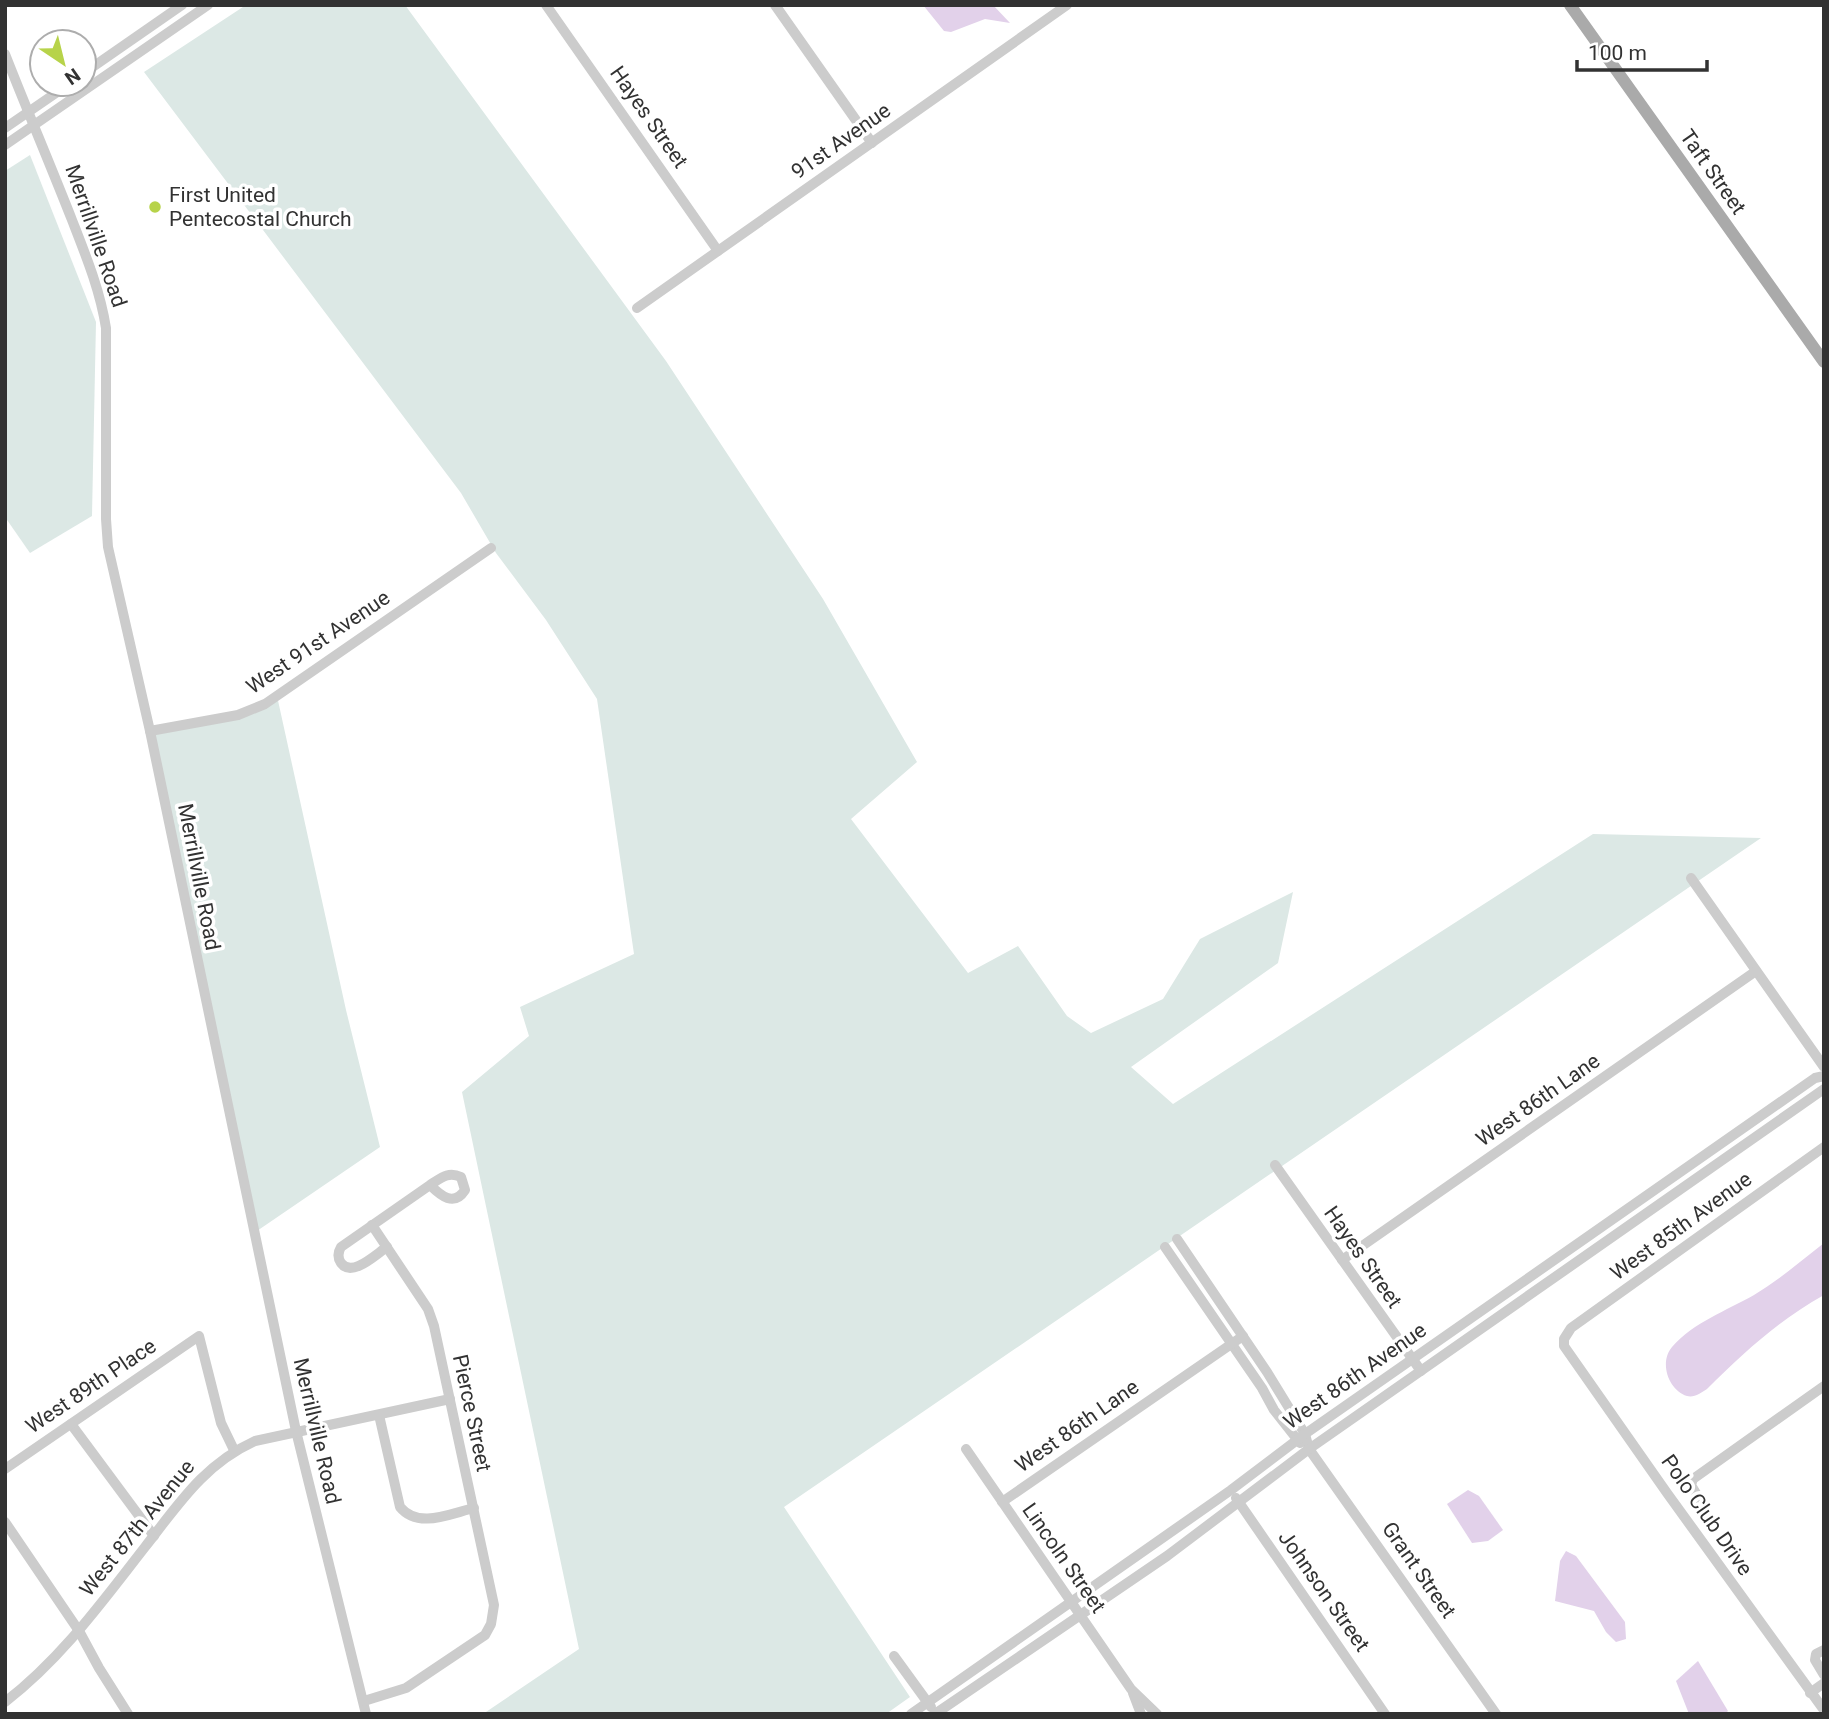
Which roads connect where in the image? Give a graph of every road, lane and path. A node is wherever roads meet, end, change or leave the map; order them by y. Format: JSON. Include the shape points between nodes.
{"nodes":[{"id":1,"x":182,"y":5,"type":"edge"},
{"id":2,"x":208,"y":5,"type":"edge"},
{"id":3,"x":546,"y":5,"type":"edge"},
{"id":4,"x":775,"y":5,"type":"edge"},
{"id":5,"x":1067,"y":5,"type":"edge"},
{"id":6,"x":1570,"y":5,"type":"edge"},
{"id":7,"x":5,"y":54,"type":"edge"},
{"id":8,"x":98,"y":63,"type":"edge"},
{"id":9,"x":48,"y":98,"type":"edge"},
{"id":10,"x":28,"y":112,"type":"junction"},
{"id":11,"x":34,"y":125,"type":"junction"},
{"id":12,"x":5,"y":128,"type":"edge"},
{"id":13,"x":872,"y":143,"type":"junction"},
{"id":14,"x":5,"y":145,"type":"edge"},
{"id":15,"x":718,"y":251,"type":"junction"},
{"id":16,"x":637,"y":308,"type":"dead end"},
{"id":17,"x":1824,"y":362,"type":"edge"},
{"id":18,"x":491,"y":548,"type":"dead end"},
{"id":19,"x":150,"y":731,"type":"junction"},
{"id":20,"x":1691,"y":878,"type":"dead end"},
{"id":21,"x":1756,"y":971,"type":"junction"},
{"id":22,"x":1824,"y":1067,"type":"edge"},
{"id":23,"x":1824,"y":1076,"type":"edge"},
{"id":24,"x":1824,"y":1089,"type":"edge"},
{"id":25,"x":1824,"y":1147,"type":"edge"},
{"id":26,"x":1275,"y":1165,"type":"dead end"},
{"id":27,"x":430,"y":1185,"type":"dead end"},
{"id":28,"x":372,"y":1225,"type":"junction"},
{"id":29,"x":1177,"y":1239,"type":"dead end"},
{"id":30,"x":387,"y":1247,"type":"junction"},
{"id":31,"x":1165,"y":1247,"type":"dead end"},
{"id":32,"x":1342,"y":1260,"type":"junction"},
{"id":33,"x":1243,"y":1336,"type":"junction"},
{"id":34,"x":1564,"y":1339,"type":"joint"},
{"id":35,"x":1231,"y":1343,"type":"junction"},
{"id":36,"x":1412,"y":1360,"type":"junction"},
{"id":37,"x":1421,"y":1371,"type":"junction"},
{"id":38,"x":1824,"y":1386,"type":"edge"},
{"id":39,"x":450,"y":1399,"type":"junction"},
{"id":40,"x":379,"y":1415,"type":"junction"},
{"id":41,"x":71,"y":1424,"type":"junction"},
{"id":42,"x":296,"y":1432,"type":"junction"},
{"id":43,"x":1301,"y":1437,"type":"junction"},
{"id":44,"x":966,"y":1448,"type":"dead end"},
{"id":45,"x":1310,"y":1449,"type":"junction"},
{"id":46,"x":234,"y":1450,"type":"junction"},
{"id":47,"x":5,"y":1469,"type":"edge"},
{"id":48,"x":1231,"y":1490,"type":"junction"},
{"id":49,"x":1238,"y":1501,"type":"junction"},
{"id":50,"x":1002,"y":1502,"type":"junction"},
{"id":51,"x":1703,"y":1505,"type":"dead end"},
{"id":52,"x":474,"y":1508,"type":"junction"},
{"id":53,"x":5,"y":1522,"type":"edge"},
{"id":54,"x":154,"y":1536,"type":"junction"},
{"id":55,"x":1072,"y":1602,"type":"junction"},
{"id":56,"x":1080,"y":1615,"type":"junction"},
{"id":57,"x":79,"y":1631,"type":"junction"},
{"id":58,"x":1824,"y":1650,"type":"edge"},
{"id":59,"x":894,"y":1656,"type":"dead end"},
{"id":60,"x":1824,"y":1675,"type":"edge"},
{"id":61,"x":1824,"y":1683,"type":"edge"},
{"id":62,"x":1131,"y":1689,"type":"junction"},
{"id":63,"x":1810,"y":1693,"type":"junction"},
{"id":64,"x":364,"y":1701,"type":"junction"},
{"id":65,"x":5,"y":1702,"type":"edge"},
{"id":66,"x":928,"y":1702,"type":"junction"},
{"id":67,"x":1824,"y":1710,"type":"edge"},
{"id":68,"x":128,"y":1714,"type":"edge"},
{"id":69,"x":366,"y":1714,"type":"edge"},
{"id":70,"x":911,"y":1714,"type":"edge"},
{"id":71,"x":936,"y":1714,"type":"edge"},
{"id":72,"x":1141,"y":1714,"type":"edge"},
{"id":73,"x":1157,"y":1714,"type":"edge"},
{"id":74,"x":1385,"y":1714,"type":"edge"},
{"id":75,"x":1496,"y":1714,"type":"edge"}],
"edges":[{"from":1,"to":8,"type":"street"},
{"from":2,"to":11,"type":"street"},
{"from":3,"to":15,"type":"street","name":"Hayes Street"},
{"from":4,"to":13,"type":"street"},
{"from":5,"to":13,"type":"street","name":"91st Avenue"},
{"from":6,"to":17,"type":"main road","name":"Taft Street"},
{"from":7,"to":10,"type":"street","name":"Merrillville Road"},
{"from":9,"to":10,"type":"street"},
{"from":10,"to":11,"type":"street","name":"Merrillville Road"},
{"from":10,"to":12,"type":"street"},
{"from":11,"to":14,"type":"street"},
{"from":11,"to":19,"type":"street","name":"Merrillville Road","via":[[103,305],[108,547]]},
{"from":13,"to":15,"type":"street","name":"91st Avenue"},
{"from":15,"to":16,"type":"street","name":"91st Avenue"},
{"from":18,"to":19,"type":"street","name":"West 91st Avenue","via":[[265,704],[238,715]]},
{"from":19,"to":42,"type":"street","name":"Merrillville Road"},
{"from":20,"to":21,"type":"street"},
{"from":21,"to":22,"type":"street"},
{"from":21,"to":32,"type":"street","name":"West 86th Lane"},
{"from":23,"to":36,"type":"street","name":"West 86th Avenue","via":[[1815,1077]]},
{"from":24,"to":37,"type":"street","name":"West 86th Avenue"},
{"from":25,"to":34,"type":"street","name":"West 85th Avenue","via":[[1571,1328]]},
{"from":26,"to":32,"type":"street","name":"Hayes Street"},
{"from":27,"to":28,"type":"street"},
{"from":28,"to":30,"type":"street","name":"Pierce Street"},
{"from":28,"to":30,"type":"street","via":[[341,1247],[342,1265],[355,1268]]},
{"from":29,"to":33,"type":"street","name":"Grant Street"},
{"from":30,"to":39,"type":"street","name":"Pierce Street","via":[[428,1309]]},
{"from":31,"to":35,"type":"street","name":"Grant Street"},
{"from":32,"to":36,"type":"street","name":"Hayes Street"},
{"from":33,"to":35,"type":"street","name":"West 86th Lane"},
{"from":33,"to":43,"type":"street","name":"Grant Street"},
{"from":34,"to":63,"type":"street","name":"Polo Club Drive","via":[[1564,1346]]},
{"from":35,"to":43,"type":"street","name":"Grant Street"},
{"from":35,"to":50,"type":"street","name":"West 86th Lane"},
{"from":36,"to":37,"type":"street","name":"Hayes Street"},
{"from":36,"to":43,"type":"street","name":"West 86th Avenue"},
{"from":37,"to":45,"type":"street","name":"West 86th Avenue"},
{"from":38,"to":51,"type":"street","via":[[1693,1479],[1691,1485]]},
{"from":39,"to":40,"type":"street","name":"West 87th Avenue"},
{"from":39,"to":52,"type":"street","name":"Pierce Street"},
{"from":40,"to":42,"type":"street","name":"West 87th Avenue"},
{"from":40,"to":52,"type":"street","via":[[400,1507],[406,1514],[423,1520]]},
{"from":41,"to":46,"type":"street","name":"West 89th Place","via":[[199,1336],[221,1423]]},
{"from":41,"to":47,"type":"street","name":"West 89th Place"},
{"from":41,"to":54,"type":"street"},
{"from":42,"to":46,"type":"street","name":"West 87th Avenue"},
{"from":42,"to":64,"type":"street","name":"Merrillville Road"},
{"from":43,"to":45,"type":"street","name":"Grant Street"},
{"from":43,"to":48,"type":"street","name":"West 86th Avenue"},
{"from":44,"to":50,"type":"street","name":"Lincoln Street"},
{"from":45,"to":49,"type":"street","name":"West 86th Avenue"},
{"from":45,"to":75,"type":"street","name":"Grant Street"},
{"from":46,"to":54,"type":"street","name":"West 87th Avenue","via":[[194,1485]]},
{"from":48,"to":49,"type":"street","name":"Johnson Street"},
{"from":48,"to":55,"type":"street","name":"West 86th Avenue"},
{"from":49,"to":56,"type":"street","name":"West 86th Avenue"},
{"from":49,"to":74,"type":"street","name":"Johnson Street"},
{"from":50,"to":55,"type":"street","name":"Lincoln Street"},
{"from":52,"to":64,"type":"street","name":"Pierce Street","via":[[494,1605],[485,1635],[406,1688]]},
{"from":53,"to":57,"type":"street"},
{"from":54,"to":57,"type":"street","name":"West 87th Avenue"},
{"from":55,"to":56,"type":"street","name":"Lincoln Street"},
{"from":55,"to":66,"type":"street","name":"West 86th Avenue"},
{"from":56,"to":62,"type":"street","name":"Lincoln Street"},
{"from":56,"to":71,"type":"street","name":"West 86th Avenue"},
{"from":57,"to":65,"type":"street","name":"West 87th Avenue"},
{"from":57,"to":68,"type":"street"},
{"from":58,"to":60,"type":"street","via":[[1815,1660]]},
{"from":59,"to":66,"type":"street"},
{"from":61,"to":63,"type":"street"},
{"from":62,"to":72,"type":"street","name":"Lincoln Street"},
{"from":62,"to":73,"type":"street","name":"Lincoln Street"},
{"from":63,"to":67,"type":"street","name":"Polo Club Drive"},
{"from":64,"to":69,"type":"street","name":"Merrillville Road"},
{"from":66,"to":70,"type":"street","name":"West 86th Avenue"},
{"from":66,"to":71,"type":"street"}]}
